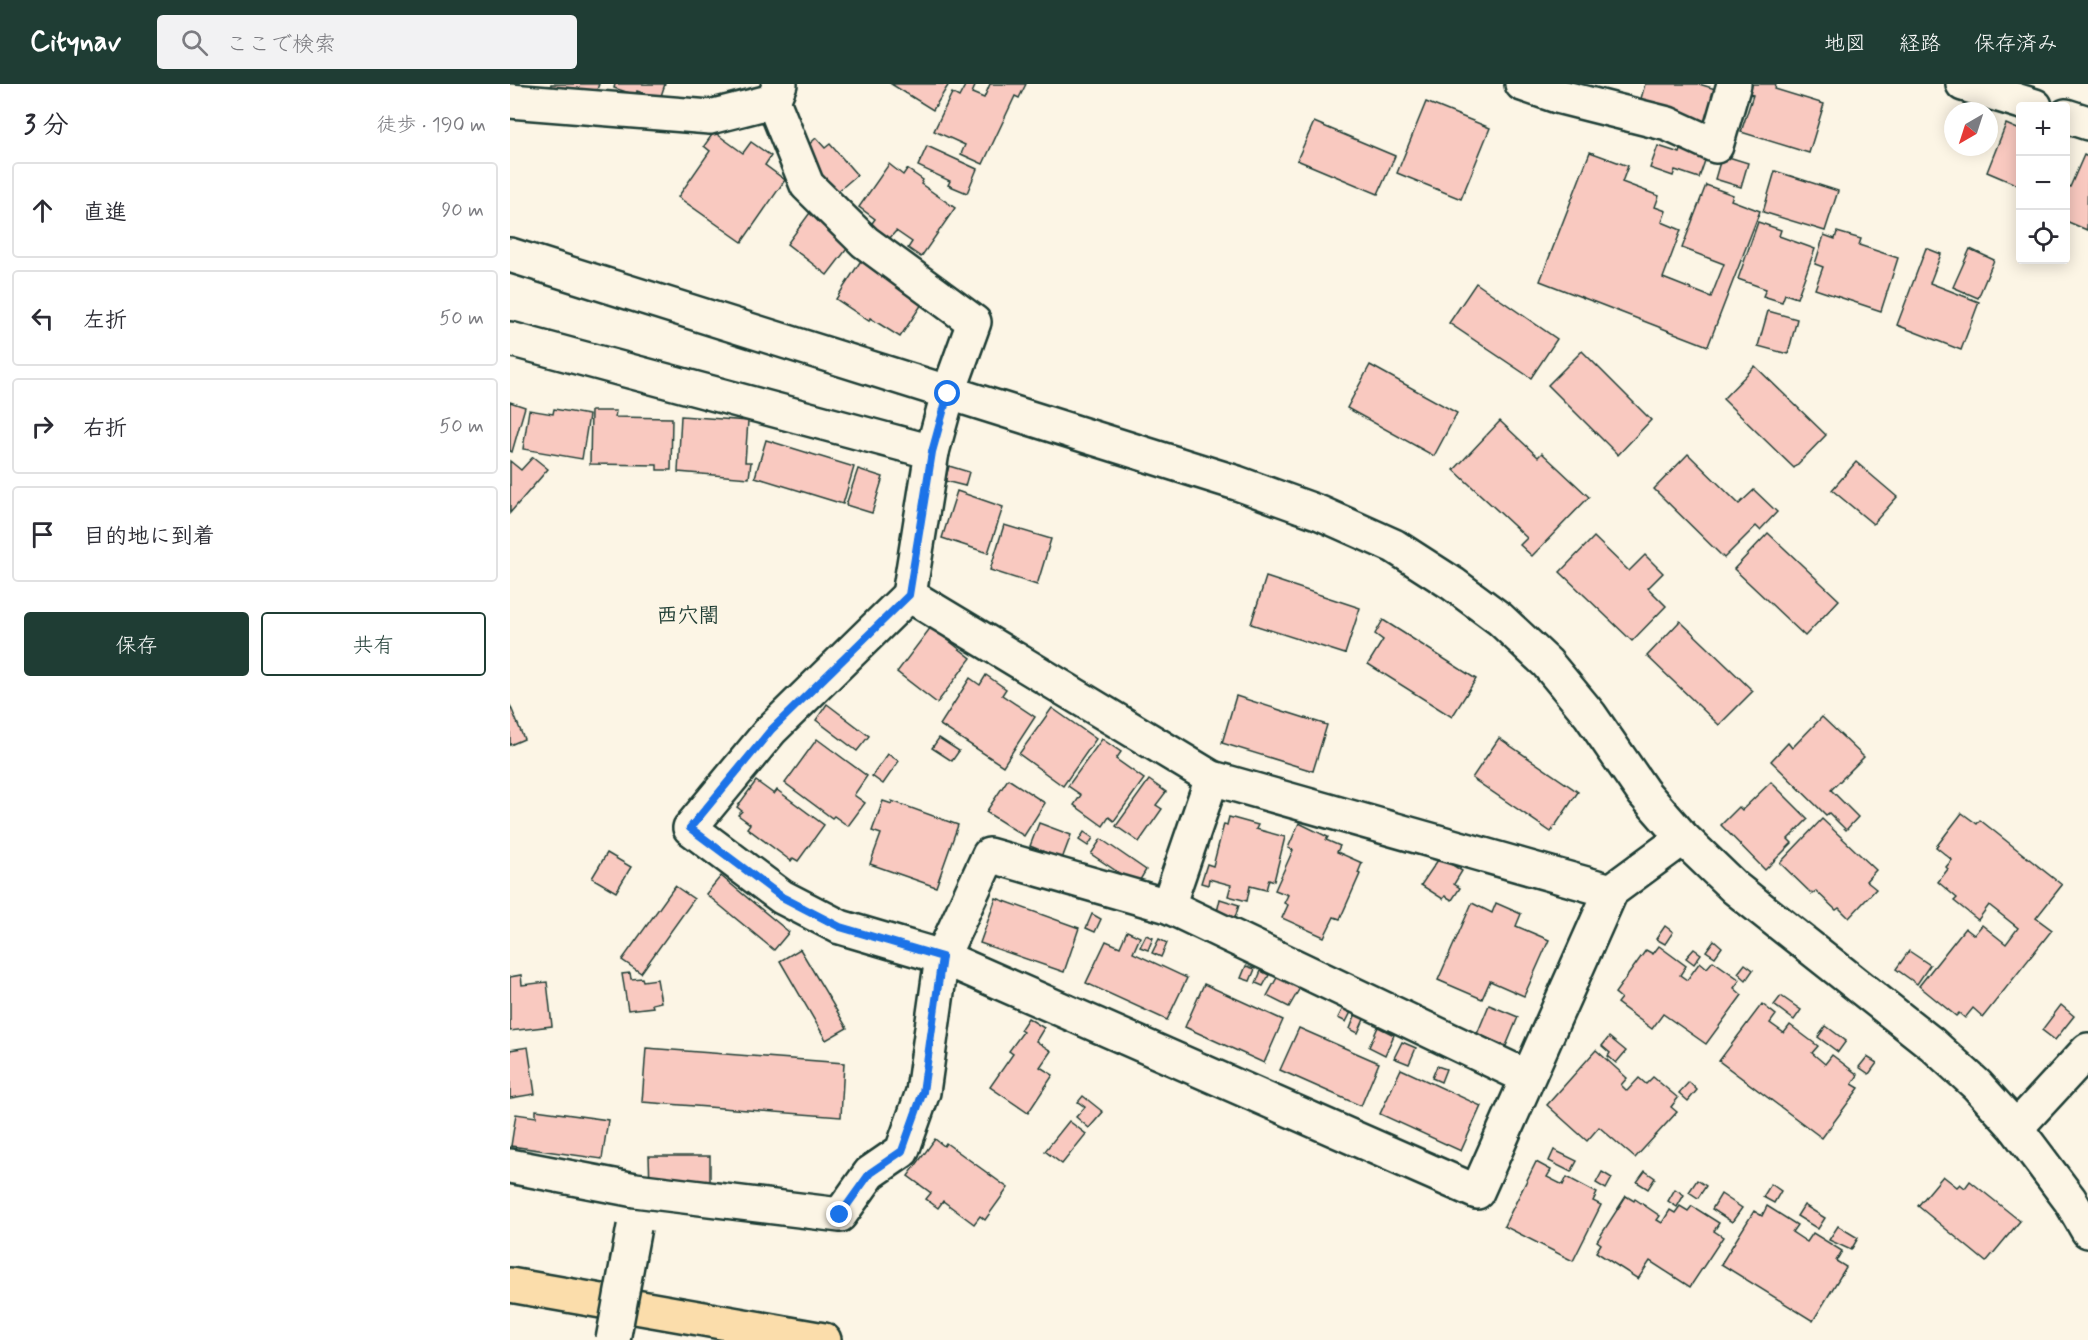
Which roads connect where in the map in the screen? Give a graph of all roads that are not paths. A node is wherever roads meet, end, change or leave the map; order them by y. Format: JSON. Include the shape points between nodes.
{"nodes":[{"id":1,"x":1522,"y":84,"type":"edge"},
{"id":2,"x":1734,"y":84,"type":"edge"},
{"id":3,"x":1963,"y":84,"type":"edge"},
{"id":4,"x":776,"y":93,"type":"edge"},
{"id":5,"x":510,"y":101,"type":"edge"},
{"id":6,"x":2022,"y":102,"type":"edge"},
{"id":7,"x":2070,"y":117,"type":"edge"},
{"id":8,"x":2088,"y":123,"type":"edge"},
{"id":9,"x":510,"y":255,"type":"edge"},
{"id":10,"x":510,"y":339,"type":"edge"},
{"id":11,"x":948,"y":394,"type":"junction"},
{"id":12,"x":932,"y":452,"type":"junction"},
{"id":13,"x":909,"y":595,"type":"junction"},
{"id":14,"x":1212,"y":778,"type":"junction"},
{"id":15,"x":1683,"y":838,"type":"junction"},
{"id":16,"x":1611,"y":891,"type":"junction"},
{"id":17,"x":1168,"y":906,"type":"junction"},
{"id":18,"x":942,"y":957,"type":"junction"},
{"id":19,"x":2088,"y":1050,"type":"edge"},
{"id":20,"x":1527,"y":1077,"type":"junction"},
{"id":21,"x":2016,"y":1128,"type":"junction"},
{"id":22,"x":510,"y":1166,"type":"edge"},
{"id":23,"x":635,"y":1190,"type":"junction"},
{"id":24,"x":2088,"y":1231,"type":"edge"},
{"id":25,"x":510,"y":1285,"type":"edge"},
{"id":26,"x":613,"y":1340,"type":"edge"},
{"id":27,"x":824,"y":1340,"type":"edge"}],
"edges":[{"from":1,"to":2,"type":"street","via":[[1668,124],[1716,146]]},
{"from":3,"to":6,"type":"street"},
{"from":4,"to":5,"type":"street","via":[[710,117]]},
{"from":4,"to":11,"type":"street","via":[[807,185],[865,243],[974,322]]},
{"from":7,"to":8,"type":"street"},
{"from":9,"to":11,"type":"street"},
{"from":10,"to":12,"type":"street"},
{"from":11,"to":12,"type":"street"},
{"from":11,"to":15,"type":"street","via":[[1237,483],[1320,513],[1394,546],[1500,619],[1547,663],[1590,715],[1643,792]]},
{"from":12,"to":13,"type":"street"},
{"from":13,"to":14,"type":"street"},
{"from":13,"to":18,"type":"street","via":[[771,730],[690,828],[782,897],[840,927]]},
{"from":14,"to":16,"type":"street"},
{"from":14,"to":17,"type":"street"},
{"from":15,"to":16,"type":"street"},
{"from":15,"to":21,"type":"street","via":[[1736,888],[1932,1044]]},
{"from":16,"to":20,"type":"street"},
{"from":17,"to":18,"type":"street","via":[[989,855]]},
{"from":17,"to":20,"type":"street"},
{"from":18,"to":20,"type":"street","via":[[1477,1192]]},
{"from":18,"to":23,"type":"street","via":[[923,1092],[902,1151],[870,1173],[840,1215]]},
{"from":19,"to":21,"type":"street"},
{"from":21,"to":24,"type":"street","via":[[2070,1200]]},
{"from":22,"to":23,"type":"street"},
{"from":23,"to":26,"type":"street","bridge":true,"via":[[634,1227]]},
{"from":25,"to":27,"type":"highway"}]}
